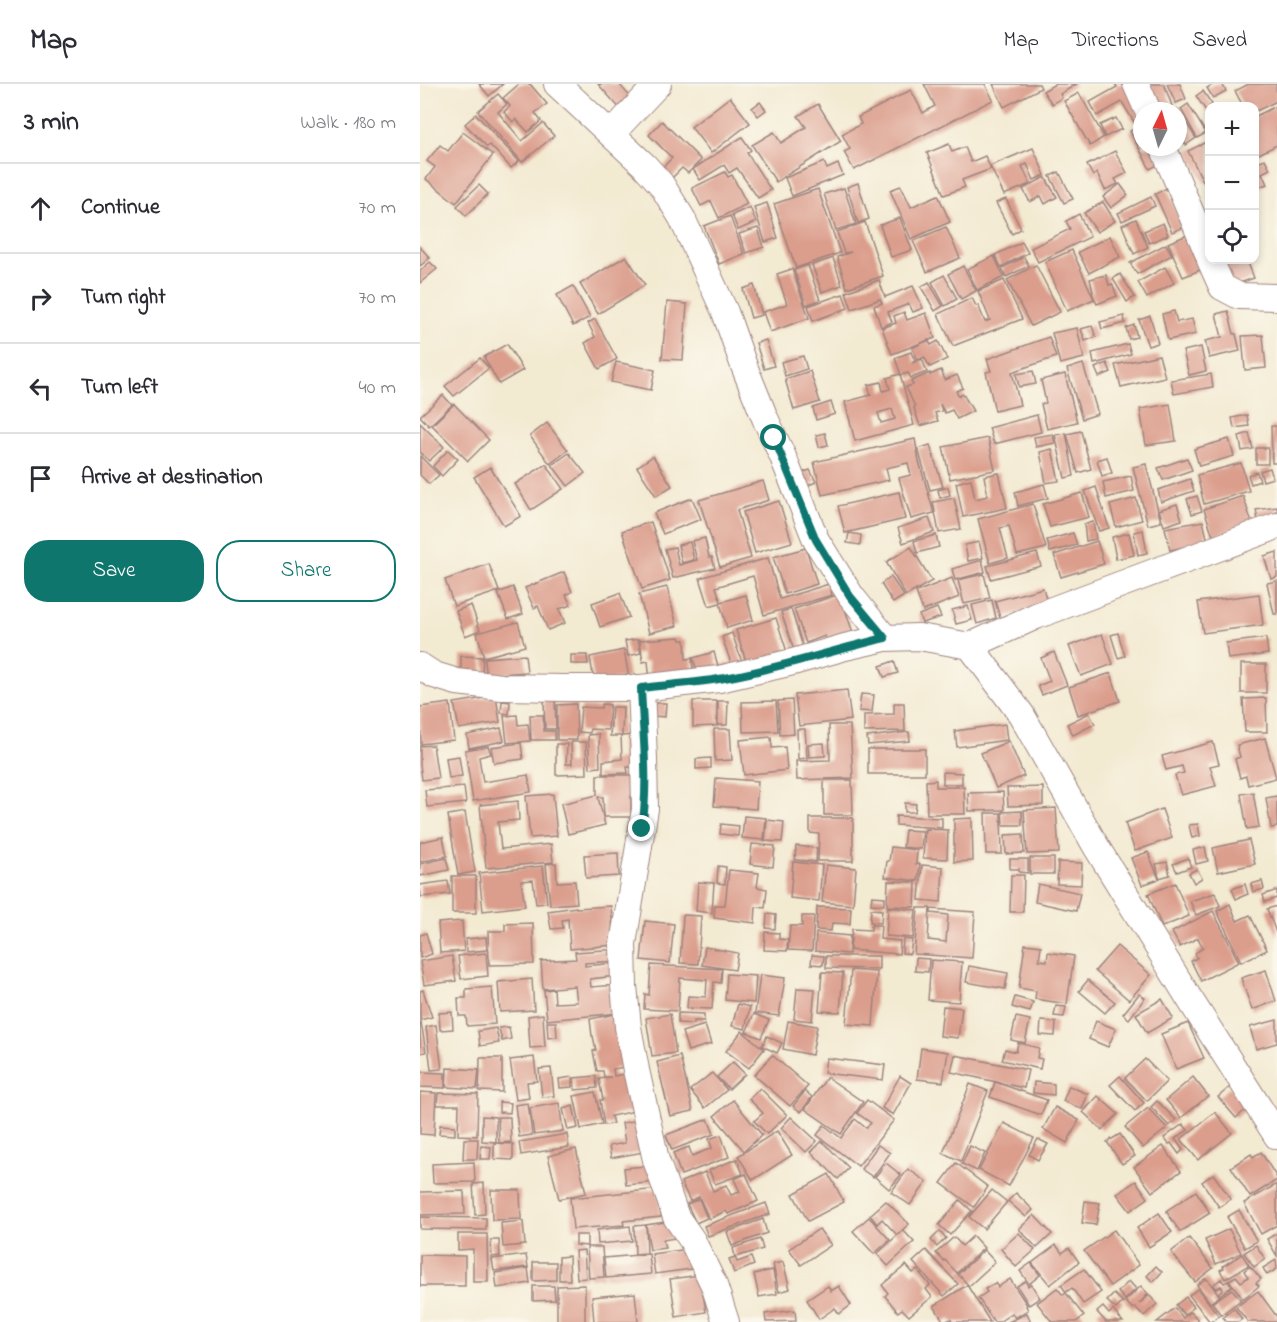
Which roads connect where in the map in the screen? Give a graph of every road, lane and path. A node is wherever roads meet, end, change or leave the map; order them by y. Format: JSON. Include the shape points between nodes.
{"nodes":[{"id":1,"x":557,"y":84,"type":"edge"},
{"id":2,"x":658,"y":84,"type":"edge"},
{"id":3,"x":1136,"y":84,"type":"edge"},
{"id":4,"x":1144,"y":102,"type":"edge"},
{"id":5,"x":611,"y":134,"type":"junction"},
{"id":6,"x":1167,"y":156,"type":"edge"},
{"id":7,"x":1205,"y":247,"type":"edge"},
{"id":8,"x":1212,"y":264,"type":"edge"},
{"id":9,"x":1277,"y":297,"type":"edge"},
{"id":10,"x":1277,"y":526,"type":"edge"},
{"id":11,"x":885,"y":638,"type":"junction"},
{"id":12,"x":970,"y":646,"type":"junction"},
{"id":13,"x":420,"y":666,"type":"edge"},
{"id":14,"x":641,"y":688,"type":"junction"},
{"id":15,"x":1277,"y":1136,"type":"edge"},
{"id":16,"x":726,"y":1322,"type":"edge"}],
"edges":[{"from":1,"to":5,"type":"street"},
{"from":2,"to":5,"type":"street"},
{"from":3,"to":4,"type":"street"},
{"from":5,"to":11,"type":"street","via":[[661,184],[682,218],[725,312],[816,540],[850,596]]},
{"from":6,"to":7,"type":"street"},
{"from":8,"to":9,"type":"street","via":[[1222,287],[1239,296]]},
{"from":10,"to":12,"type":"street","via":[[1036,616]]},
{"from":11,"to":12,"type":"street","via":[[920,637]]},
{"from":11,"to":14,"type":"street","via":[[719,679]]},
{"from":12,"to":15,"type":"street","via":[[1021,714],[1097,848]]},
{"from":13,"to":14,"type":"street","via":[[457,682],[502,687]]},
{"from":14,"to":16,"type":"street","via":[[645,809],[623,944],[628,1027],[656,1160],[676,1217],[714,1285]]}]}
